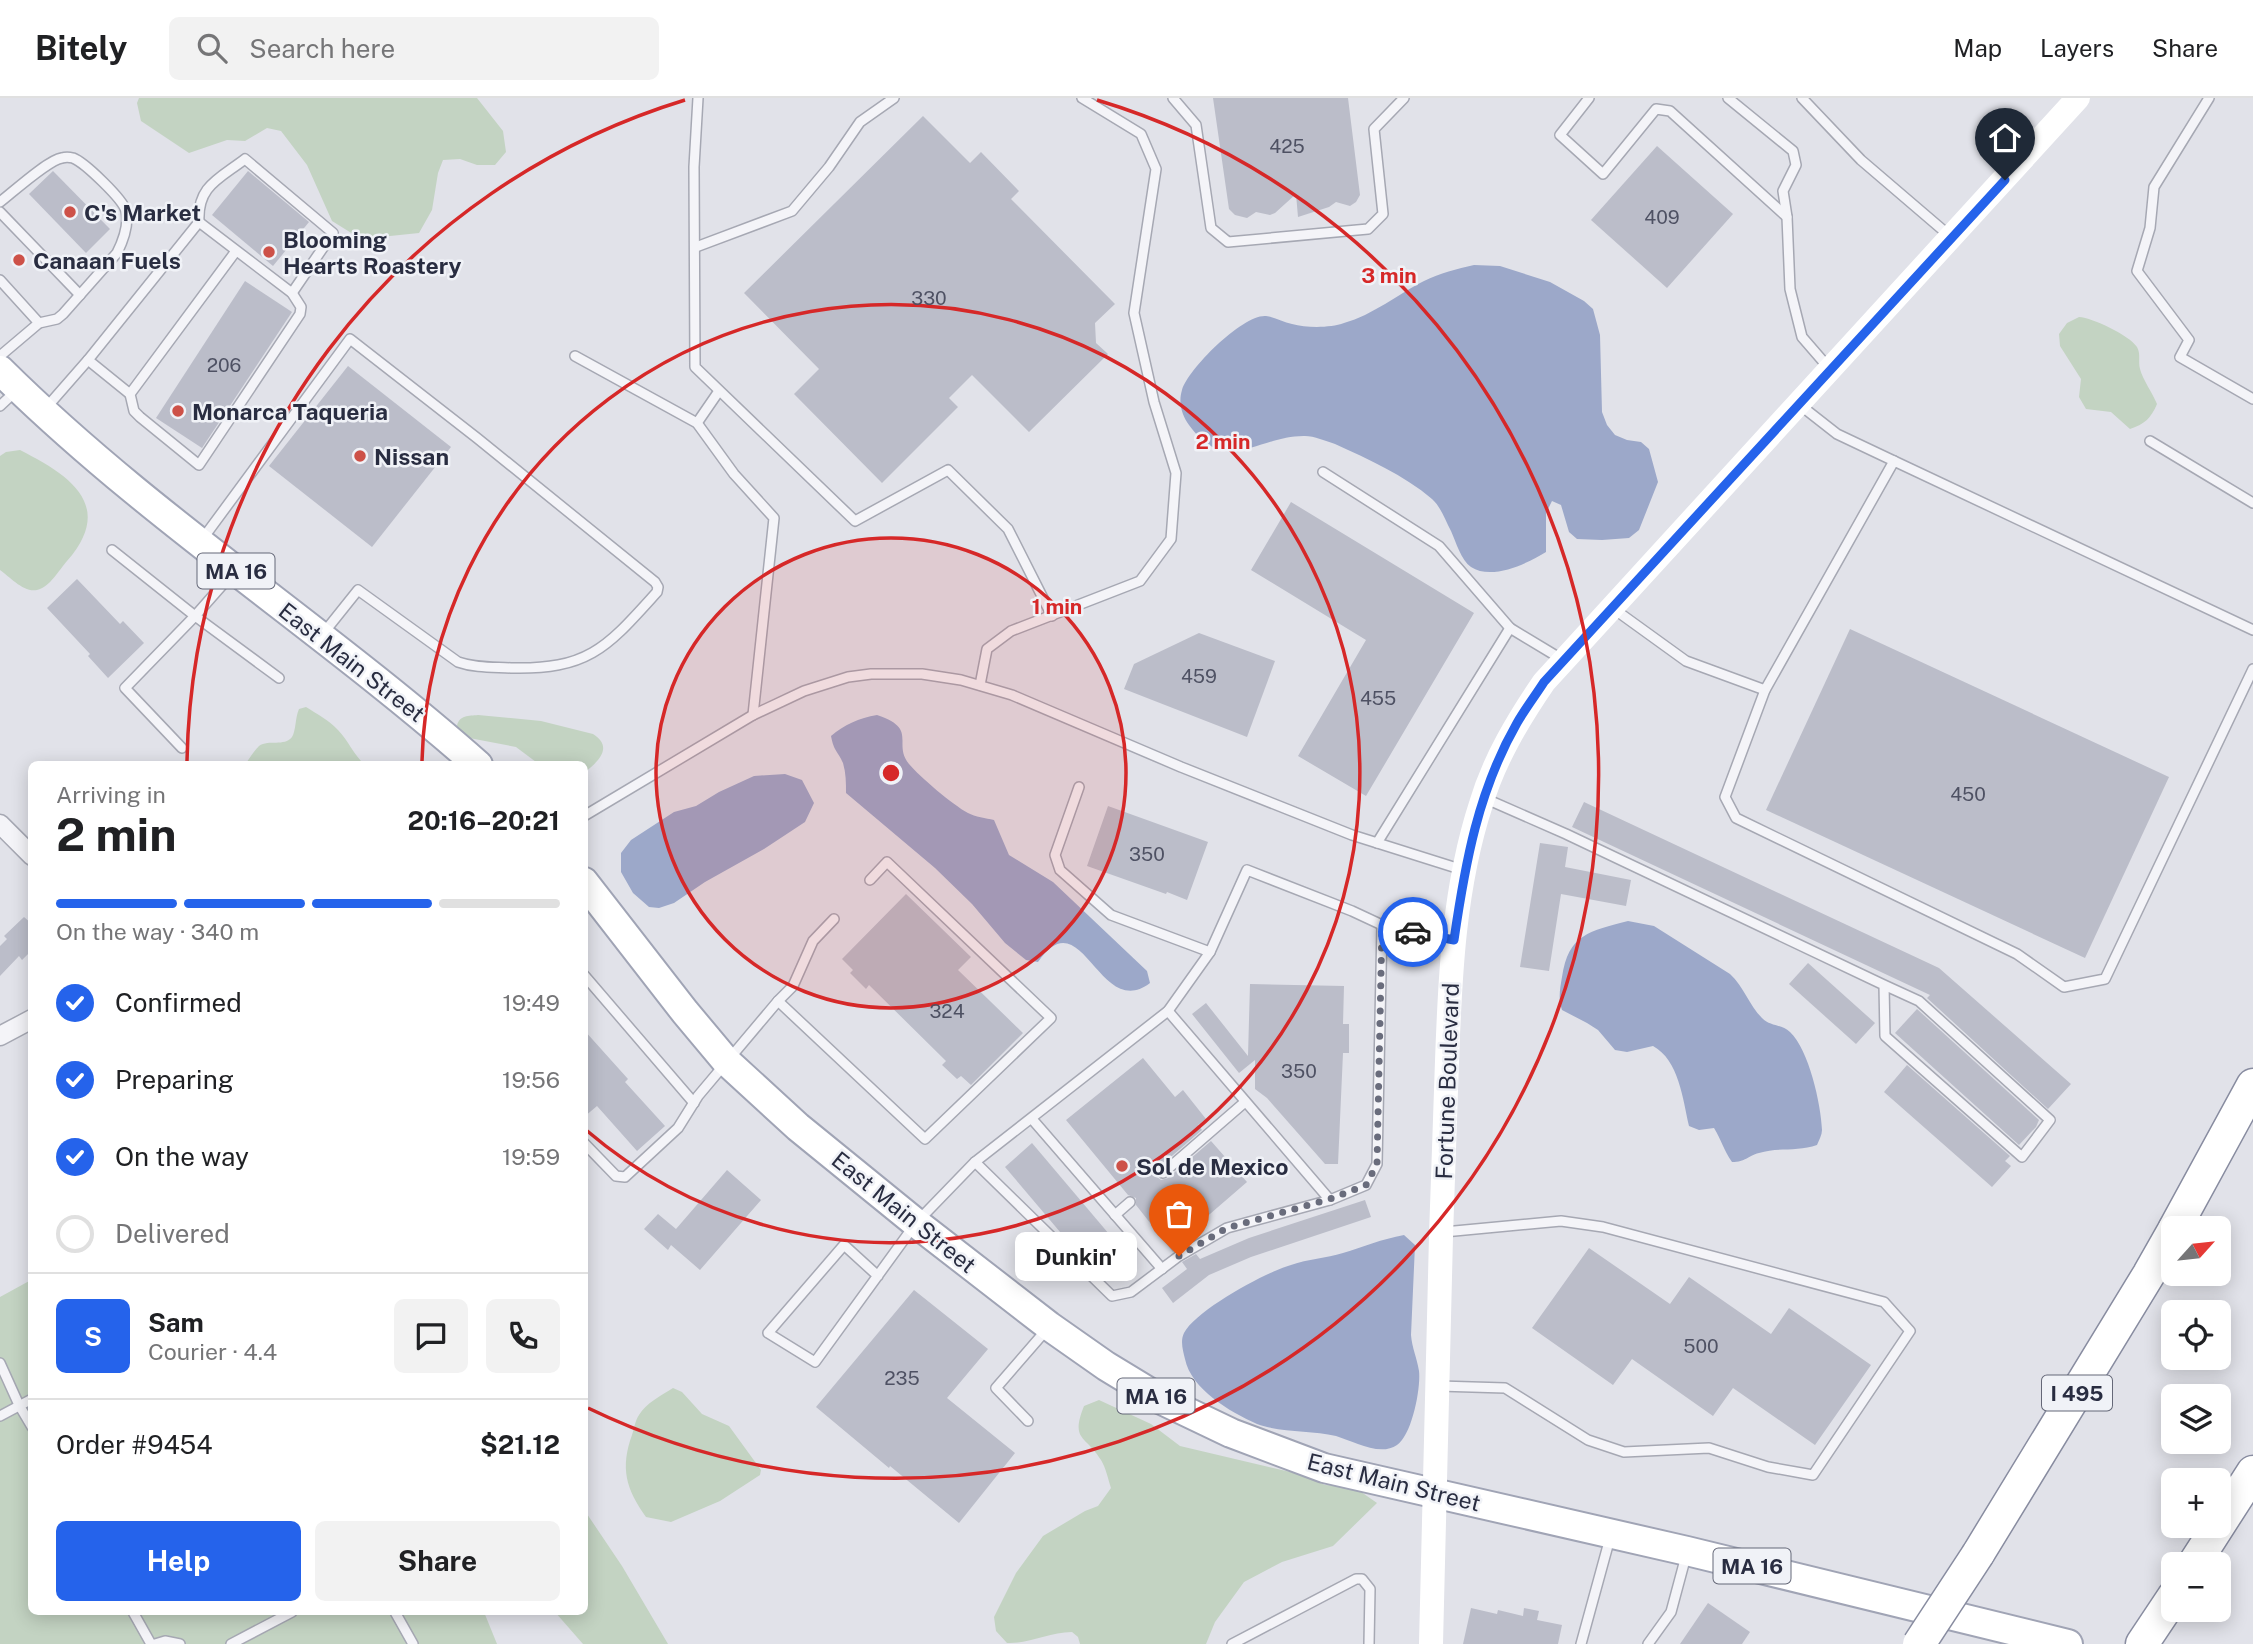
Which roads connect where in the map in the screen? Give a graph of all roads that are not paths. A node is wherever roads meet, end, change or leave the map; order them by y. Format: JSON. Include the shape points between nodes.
{"nodes":[{"id":1,"x":698,"y":98,"type":"edge"},
{"id":2,"x":894,"y":98,"type":"edge"},
{"id":3,"x":1082,"y":98,"type":"edge"},
{"id":4,"x":1173,"y":98,"type":"edge"},
{"id":5,"x":1404,"y":98,"type":"edge"},
{"id":6,"x":1589,"y":98,"type":"edge"},
{"id":7,"x":1728,"y":98,"type":"edge"},
{"id":8,"x":1802,"y":98,"type":"edge"},
{"id":9,"x":2078,"y":98,"type":"edge"},
{"id":10,"x":2209,"y":98,"type":"edge"},
{"id":11,"x":0,"y":202,"type":"edge"},
{"id":12,"x":0,"y":212,"type":"edge"},
{"id":13,"x":1787,"y":216,"type":"junction"},
{"id":14,"x":199,"y":222,"type":"junction"},
{"id":15,"x":1952,"y":238,"type":"junction"},
{"id":16,"x":696,"y":247,"type":"junction"},
{"id":17,"x":236,"y":251,"type":"junction"},
{"id":18,"x":0,"y":280,"type":"edge"},
{"id":19,"x":292,"y":293,"type":"junction"},
{"id":20,"x":80,"y":295,"type":"junction"},
{"id":21,"x":39,"y":323,"type":"junction"},
{"id":22,"x":0,"y":356,"type":"edge"},
{"id":23,"x":575,"y":356,"type":"dead end"},
{"id":24,"x":88,"y":360,"type":"junction"},
{"id":25,"x":1831,"y":370,"type":"junction"},
{"id":26,"x":6,"y":388,"type":"edge"},
{"id":27,"x":719,"y":391,"type":"junction"},
{"id":28,"x":130,"y":394,"type":"junction"},
{"id":29,"x":2253,"y":399,"type":"edge"},
{"id":30,"x":1800,"y":405,"type":"junction"},
{"id":31,"x":43,"y":412,"type":"junction"},
{"id":32,"x":697,"y":424,"type":"junction"},
{"id":33,"x":2150,"y":441,"type":"dead end"},
{"id":34,"x":1894,"y":461,"type":"junction"},
{"id":35,"x":1323,"y":472,"type":"dead end"},
{"id":36,"x":2253,"y":503,"type":"edge"},
{"id":37,"x":200,"y":543,"type":"junction"},
{"id":38,"x":112,"y":550,"type":"dead end"},
{"id":39,"x":235,"y":570,"type":"junction"},
{"id":40,"x":1612,"y":608,"type":"junction"},
{"id":41,"x":195,"y":616,"type":"junction"},
{"id":42,"x":1052,"y":616,"type":"junction"},
{"id":43,"x":1510,"y":628,"type":"junction"},
{"id":44,"x":2253,"y":630,"type":"edge"},
{"id":45,"x":320,"y":638,"type":"junction"},
{"id":46,"x":1565,"y":660,"type":"junction"},
{"id":47,"x":2253,"y":669,"type":"edge"},
{"id":48,"x":279,"y":678,"type":"dead end"},
{"id":49,"x":980,"y":685,"type":"junction"},
{"id":50,"x":1765,"y":690,"type":"junction"},
{"id":51,"x":753,"y":715,"type":"junction"},
{"id":52,"x":182,"y":748,"type":"dead end"},
{"id":53,"x":468,"y":761,"type":"edge"},
{"id":54,"x":1079,"y":788,"type":"dead end"},
{"id":55,"x":1483,"y":798,"type":"junction"},
{"id":56,"x":588,"y":814,"type":"edge"},
{"id":57,"x":0,"y":824,"type":"edge"},
{"id":58,"x":1377,"y":843,"type":"junction"},
{"id":59,"x":28,"y":852,"type":"edge"},
{"id":60,"x":1464,"y":871,"type":"junction"},
{"id":61,"x":870,"y":880,"type":"dead end"},
{"id":62,"x":591,"y":895,"type":"edge"},
{"id":63,"x":834,"y":919,"type":"dead end"},
{"id":64,"x":1382,"y":925,"type":"junction"},
{"id":65,"x":1454,"y":940,"type":"junction"},
{"id":66,"x":1210,"y":952,"type":"junction"},
{"id":67,"x":588,"y":980,"type":"edge"},
{"id":68,"x":1884,"y":985,"type":"junction"},
{"id":69,"x":778,"y":1000,"type":"junction"},
{"id":70,"x":1168,"y":1011,"type":"junction"},
{"id":71,"x":28,"y":1021,"type":"edge"},
{"id":72,"x":0,"y":1036,"type":"edge"},
{"id":73,"x":726,"y":1061,"type":"junction"},
{"id":74,"x":2253,"y":1085,"type":"edge"},
{"id":75,"x":1245,"y":1101,"type":"junction"},
{"id":76,"x":694,"y":1103,"type":"junction"},
{"id":77,"x":1032,"y":1118,"type":"junction"},
{"id":78,"x":588,"y":1147,"type":"edge"},
{"id":79,"x":975,"y":1162,"type":"junction"},
{"id":80,"x":1163,"y":1173,"type":"dead end"},
{"id":81,"x":1330,"y":1199,"type":"junction"},
{"id":82,"x":1130,"y":1202,"type":"dead end"},
{"id":83,"x":1115,"y":1215,"type":"junction"},
{"id":84,"x":2181,"y":1216,"type":"edge"},
{"id":85,"x":916,"y":1223,"type":"junction"},
{"id":86,"x":1441,"y":1233,"type":"junction"},
{"id":87,"x":2161,"y":1252,"type":"edge"},
{"id":88,"x":1162,"y":1269,"type":"junction"},
{"id":89,"x":878,"y":1276,"type":"junction"},
{"id":90,"x":1049,"y":1326,"type":"junction"},
{"id":91,"x":0,"y":1363,"type":"edge"},
{"id":92,"x":1437,"y":1386,"type":"junction"},
{"id":93,"x":28,"y":1401,"type":"edge"},
{"id":94,"x":19,"y":1405,"type":"junction"},
{"id":95,"x":0,"y":1416,"type":"edge"},
{"id":96,"x":28,"y":1420,"type":"edge"},
{"id":97,"x":1028,"y":1421,"type":"dead end"},
{"id":98,"x":2253,"y":1472,"type":"edge"},
{"id":99,"x":1435,"y":1493,"type":"junction"},
{"id":100,"x":1611,"y":1533,"type":"junction"},
{"id":101,"x":1687,"y":1551,"type":"junction"},
{"id":102,"x":2202,"y":1552,"type":"edge"},
{"id":103,"x":135,"y":1615,"type":"edge"},
{"id":104,"x":286,"y":1615,"type":"edge"},
{"id":105,"x":397,"y":1615,"type":"edge"},
{"id":106,"x":2161,"y":1615,"type":"edge"},
{"id":107,"x":153,"y":1644,"type":"edge"},
{"id":108,"x":180,"y":1644,"type":"edge"},
{"id":109,"x":231,"y":1644,"type":"edge"},
{"id":110,"x":413,"y":1644,"type":"edge"},
{"id":111,"x":1231,"y":1644,"type":"edge"},
{"id":112,"x":1369,"y":1644,"type":"edge"},
{"id":113,"x":1431,"y":1644,"type":"edge"},
{"id":114,"x":1581,"y":1644,"type":"edge"},
{"id":115,"x":1648,"y":1644,"type":"edge"},
{"id":116,"x":1919,"y":1644,"type":"edge"},
{"id":117,"x":2067,"y":1644,"type":"edge"},
{"id":118,"x":2142,"y":1644,"type":"edge"}],
"edges":[{"from":1,"to":16,"type":"lane"},
{"from":2,"to":16,"type":"lane","via":[[860,122],[792,211]]},
{"from":3,"to":42,"type":"lane","via":[[1141,134],[1156,169],[1134,313],[1176,473],[1171,539],[1140,581]]},
{"from":4,"to":5,"type":"lane","via":[[1196,125],[1211,228],[1228,242],[1368,229],[1383,214],[1374,129]]},
{"from":6,"to":13,"type":"lane","via":[[1560,135],[1603,174],[1656,109],[1670,111]]},
{"from":7,"to":13,"type":"lane","via":[[1793,151],[1796,165],[1783,191]]},
{"from":8,"to":15,"type":"lane","via":[[1861,160]]},
{"from":9,"to":15,"type":"main road","name":"Fortune Boulevard"},
{"from":10,"to":29,"type":"lane","via":[[2154,187],[2150,228],[2137,271],[2189,340],[2180,357]]},
{"from":11,"to":20,"type":"lane","via":[[66,157],[79,162],[118,198],[126,219],[122,243]]},
{"from":12,"to":20,"type":"lane"},
{"from":13,"to":25,"type":"lane","via":[[1790,289],[1802,337]]},
{"from":14,"to":17,"type":"lane"},
{"from":14,"to":19,"type":"lane","via":[[207,188],[245,159],[333,233]]},
{"from":14,"to":24,"type":"lane"},
{"from":15,"to":25,"type":"main road","name":"Fortune Boulevard"},
{"from":16,"to":27,"type":"lane","via":[[695,368]]},
{"from":17,"to":19,"type":"lane"},
{"from":17,"to":28,"type":"lane"},
{"from":18,"to":21,"type":"lane"},
{"from":19,"to":28,"type":"lane","via":[[300,314],[199,465],[134,411]]},
{"from":20,"to":21,"type":"lane","via":[[57,319]]},
{"from":21,"to":22,"type":"lane"},
{"from":23,"to":32,"type":"lane"},
{"from":24,"to":28,"type":"lane"},
{"from":24,"to":31,"type":"lane"},
{"from":25,"to":30,"type":"main road","name":"Fortune Boulevard"},
{"from":26,"to":31,"type":"main road","name":"East Main Street","number":"MA 16"},
{"from":27,"to":32,"type":"lane"},
{"from":27,"to":42,"type":"lane","via":[[855,521],[948,470],[1008,529]]},
{"from":30,"to":34,"type":"lane","via":[[1837,434]]},
{"from":30,"to":40,"type":"main road","name":"Fortune Boulevard"},
{"from":31,"to":37,"type":"main road","name":"East Main Street","number":"MA 16"},
{"from":32,"to":51,"type":"lane","via":[[775,518]]},
{"from":33,"to":36,"type":"lane"},
{"from":34,"to":44,"type":"lane"},
{"from":34,"to":50,"type":"lane"},
{"from":35,"to":43,"type":"lane","via":[[1439,546]]},
{"from":37,"to":39,"type":"main road","name":"East Main Street","number":"MA 16"},
{"from":37,"to":45,"type":"lane","via":[[350,339],[658,587],[612,641],[568,664],[470,666],[447,655],[358,590]]},
{"from":38,"to":41,"type":"lane"},
{"from":39,"to":41,"type":"lane"},
{"from":39,"to":45,"type":"main road","name":"East Main Street","number":"MA 16"},
{"from":40,"to":46,"type":"main road","name":"Fortune Boulevard"},
{"from":40,"to":50,"type":"lane","via":[[1686,661]]},
{"from":41,"to":48,"type":"lane"},
{"from":41,"to":52,"type":"lane","via":[[125,688]]},
{"from":42,"to":49,"type":"lane","via":[[1011,631],[987,649]]},
{"from":43,"to":46,"type":"lane"},
{"from":43,"to":58,"type":"lane"},
{"from":45,"to":53,"type":"main road","name":"East Main Street","number":"MA 16","via":[[434,726]]},
{"from":46,"to":55,"type":"main road","name":"Fortune Boulevard","via":[[1517,722]]},
{"from":47,"to":50,"type":"lane","via":[[2105,979],[2064,987],[2017,954],[1736,818],[1725,797]]},
{"from":49,"to":51,"type":"lane","via":[[922,674],[848,677]]},
{"from":49,"to":58,"type":"lane"},
{"from":51,"to":56,"type":"lane"},
{"from":54,"to":66,"type":"lane","via":[[1055,855],[1060,870],[1111,915]]},
{"from":55,"to":60,"type":"main road","name":"Fortune Boulevard"},
{"from":55,"to":68,"type":"lane"},
{"from":57,"to":59,"type":"street"},
{"from":58,"to":60,"type":"lane"},
{"from":60,"to":65,"type":"main road","name":"Fortune Boulevard"},
{"from":61,"to":69,"type":"lane","via":[[887,862],[1051,1018],[925,1139]]},
{"from":62,"to":73,"type":"main road","name":"East Main Street","number":"MA 16"},
{"from":63,"to":69,"type":"lane","via":[[813,941],[793,986]]},
{"from":64,"to":65,"type":"lane"},
{"from":64,"to":66,"type":"lane","via":[[1247,870]]},
{"from":64,"to":81,"type":"lane","via":[[1377,1164],[1366,1185]]},
{"from":65,"to":86,"type":"main road","name":"Fortune Boulevard"},
{"from":66,"to":70,"type":"lane"},
{"from":67,"to":76,"type":"lane"},
{"from":68,"to":68,"type":"lane","via":[[1919,1001],[2050,1120],[2022,1157],[1885,1036]]},
{"from":69,"to":73,"type":"lane"},
{"from":70,"to":75,"type":"lane"},
{"from":70,"to":77,"type":"lane"},
{"from":71,"to":72,"type":"street"},
{"from":73,"to":76,"type":"lane"},
{"from":73,"to":85,"type":"main road","name":"East Main Street","number":"MA 16"},
{"from":74,"to":84,"type":"highway","number":"I 495"},
{"from":75,"to":80,"type":"lane"},
{"from":75,"to":81,"type":"lane"},
{"from":76,"to":78,"type":"lane","via":[[678,1128],[625,1177],[616,1176]]},
{"from":77,"to":79,"type":"lane"},
{"from":77,"to":83,"type":"lane"},
{"from":79,"to":85,"type":"lane"},
{"from":79,"to":88,"type":"lane","via":[[1112,1296],[1131,1292]]},
{"from":81,"to":88,"type":"lane","via":[[1227,1228]]},
{"from":82,"to":83,"type":"lane"},
{"from":83,"to":88,"type":"lane"},
{"from":85,"to":89,"type":"lane"},
{"from":85,"to":90,"type":"main road","name":"East Main Street","number":"MA 16"},
{"from":86,"to":92,"type":"main road","name":"Fortune Boulevard"},
{"from":86,"to":92,"type":"lane","via":[[1561,1221],[1603,1227],[1884,1302],[1910,1331],[1813,1475],[1768,1467],[1709,1448],[1623,1452],[1588,1440],[1505,1388]]},
{"from":87,"to":116,"type":"highway","number":"I 495","bridge":true},
{"from":89,"to":89,"type":"lane","via":[[815,1362],[768,1333],[844,1245]]},
{"from":90,"to":97,"type":"lane","via":[[996,1388]]},
{"from":90,"to":99,"type":"main road","name":"East Main Street","number":"MA 16","via":[[1162,1400],[1231,1433],[1324,1468]]},
{"from":91,"to":94,"type":"lane"},
{"from":92,"to":99,"type":"main road","name":"Fortune Boulevard"},
{"from":93,"to":94,"type":"lane"},
{"from":94,"to":95,"type":"lane"},
{"from":94,"to":96,"type":"lane"},
{"from":98,"to":102,"type":"highway"},
{"from":99,"to":100,"type":"main road","name":"East Main Street","number":"MA 16"},
{"from":99,"to":113,"type":"main road","name":"Fortune Boulevard"},
{"from":100,"to":101,"type":"main road","name":"East Main Street","number":"MA 16"},
{"from":100,"to":114,"type":"lane"},
{"from":101,"to":115,"type":"lane","via":[[1671,1612]]},
{"from":101,"to":117,"type":"main road","name":"East Main Street","number":"MA 16"},
{"from":103,"to":107,"type":"lane"},
{"from":104,"to":109,"type":"lane"},
{"from":105,"to":110,"type":"lane"},
{"from":106,"to":118,"type":"highway"},
{"from":107,"to":108,"type":"lane"},
{"from":111,"to":112,"type":"lane","via":[[1362,1579],[1370,1589]]}]}
